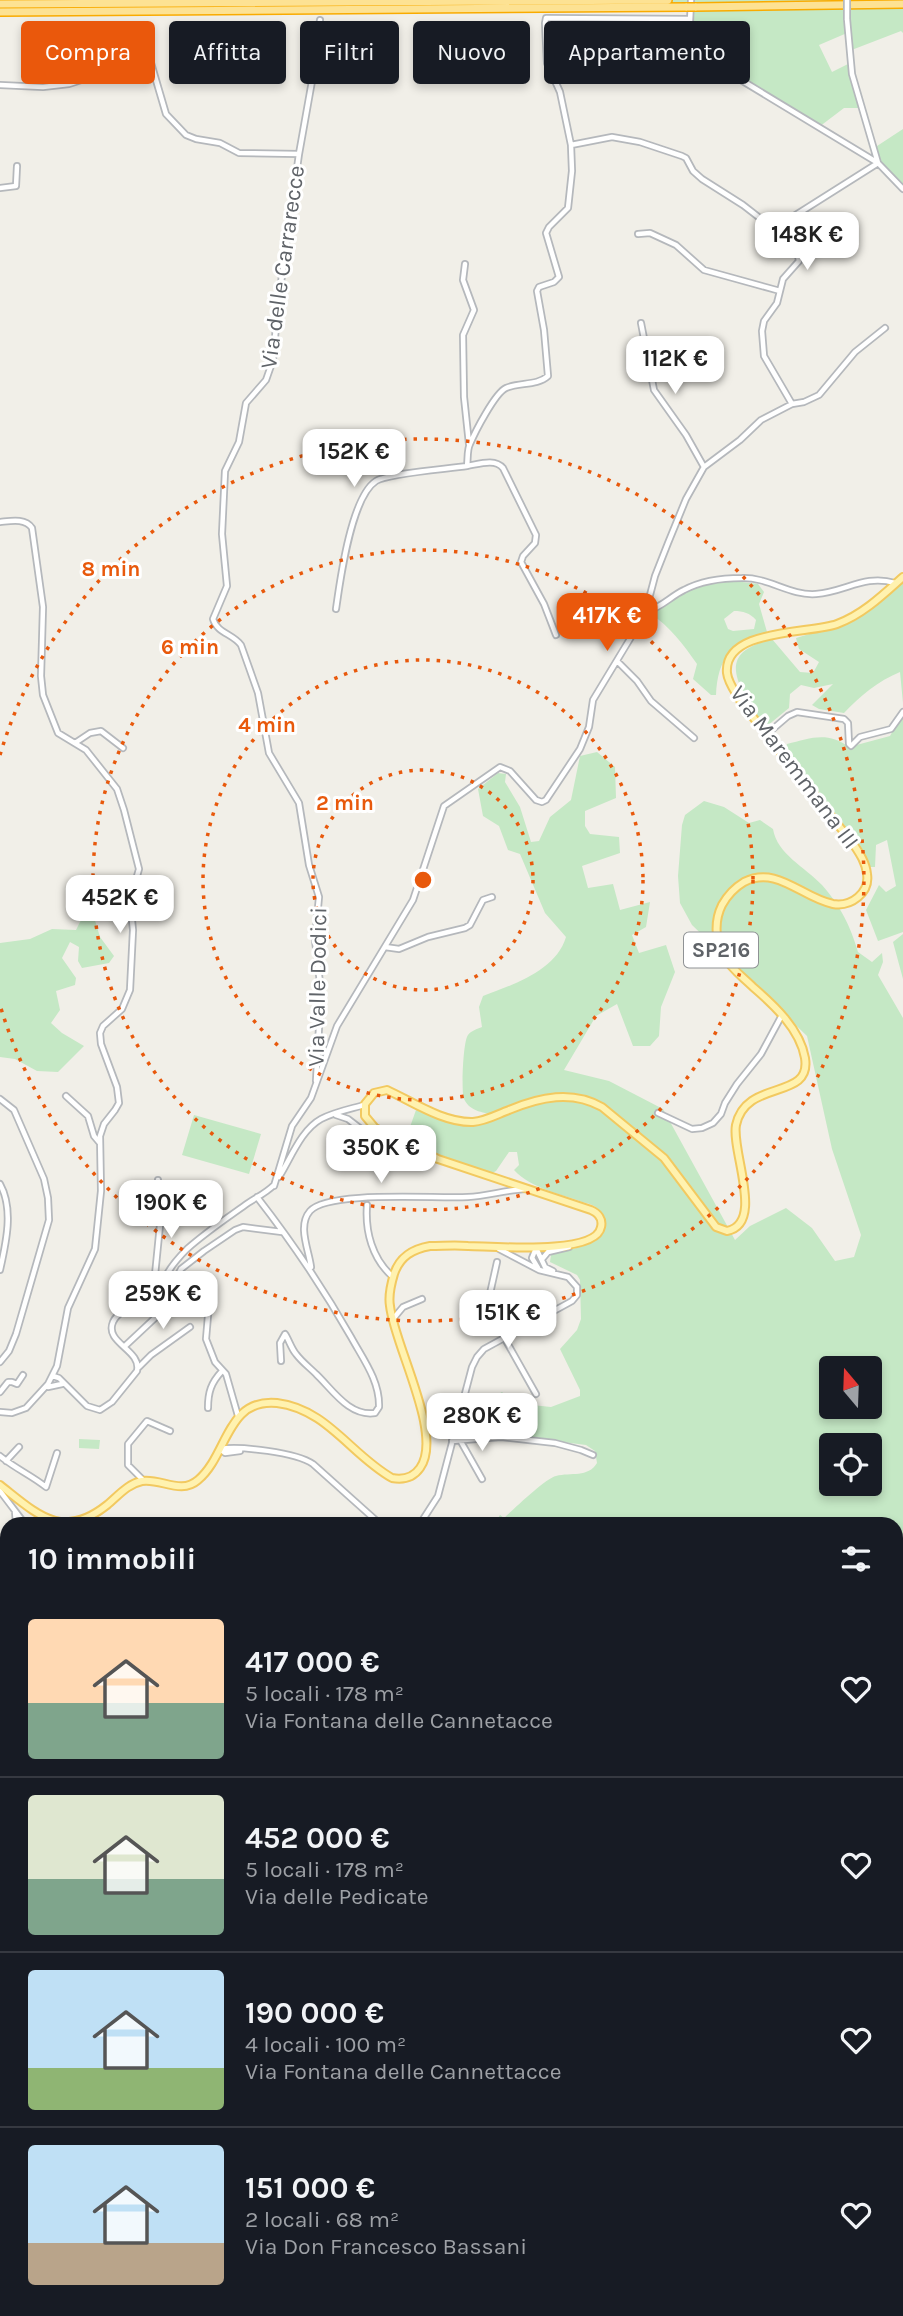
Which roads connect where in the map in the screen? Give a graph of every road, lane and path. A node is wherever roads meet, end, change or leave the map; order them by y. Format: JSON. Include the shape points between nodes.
{"nodes":[{"id":1,"x":668,"y":0,"type":"edge"},
{"id":2,"x":847,"y":0,"type":"edge"},
{"id":3,"x":0,"y":4,"type":"edge"},
{"id":4,"x":691,"y":4,"type":"edge"},
{"id":5,"x":903,"y":4,"type":"edge"},
{"id":6,"x":0,"y":12,"type":"edge"},
{"id":7,"x":690,"y":19,"type":"junction"},
{"id":8,"x":320,"y":20,"type":"dead end"},
{"id":9,"x":0,"y":85,"type":"edge"},
{"id":10,"x":571,"y":145,"type":"junction"},
{"id":11,"x":299,"y":154,"type":"junction"},
{"id":12,"x":878,"y":163,"type":"junction"},
{"id":13,"x":17,"y":166,"type":"dead end"},
{"id":14,"x":0,"y":188,"type":"edge"},
{"id":15,"x":903,"y":189,"type":"edge"},
{"id":16,"x":791,"y":218,"type":"junction"},
{"id":17,"x":638,"y":234,"type":"dead end"},
{"id":18,"x":466,"y":264,"type":"dead end"},
{"id":19,"x":780,"y":291,"type":"junction"},
{"id":20,"x":641,"y":323,"type":"dead end"},
{"id":21,"x":884,"y":328,"type":"dead end"},
{"id":22,"x":792,"y":404,"type":"junction"},
{"id":23,"x":469,"y":445,"type":"junction"},
{"id":24,"x":467,"y":466,"type":"junction"},
{"id":25,"x":704,"y":467,"type":"junction"},
{"id":26,"x":0,"y":522,"type":"edge"},
{"id":27,"x":903,"y":577,"type":"edge"},
{"id":28,"x":896,"y":583,"type":"junction"},
{"id":29,"x":336,"y":609,"type":"dead end"},
{"id":30,"x":646,"y":611,"type":"junction"},
{"id":31,"x":215,"y":625,"type":"joint"},
{"id":32,"x":556,"y":635,"type":"dead end"},
{"id":33,"x":617,"y":661,"type":"junction"},
{"id":34,"x":903,"y":712,"type":"edge"},
{"id":35,"x":766,"y":734,"type":"junction"},
{"id":36,"x":694,"y":738,"type":"dead end"},
{"id":37,"x":75,"y":743,"type":"junction"},
{"id":38,"x":123,"y":748,"type":"dead end"},
{"id":39,"x":492,"y":897,"type":"dead end"},
{"id":40,"x":385,"y":947,"type":"junction"},
{"id":41,"x":782,"y":1015,"type":"junction"},
{"id":42,"x":316,"y":1083,"type":"junction"},
{"id":43,"x":66,"y":1096,"type":"dead end"},
{"id":44,"x":0,"y":1099,"type":"edge"},
{"id":45,"x":364,"y":1105,"type":"junction"},
{"id":46,"x":658,"y":1113,"type":"dead end"},
{"id":47,"x":331,"y":1115,"type":"junction"},
{"id":48,"x":99,"y":1142,"type":"junction"},
{"id":49,"x":438,"y":1159,"type":"junction"},
{"id":50,"x":158,"y":1180,"type":"dead end"},
{"id":51,"x":0,"y":1184,"type":"edge"},
{"id":52,"x":274,"y":1186,"type":"junction"},
{"id":53,"x":533,"y":1191,"type":"junction"},
{"id":54,"x":257,"y":1197,"type":"junction"},
{"id":55,"x":367,"y":1205,"type":"dead end"},
{"id":56,"x":284,"y":1233,"type":"junction"},
{"id":57,"x":306,"y":1241,"type":"junction"},
{"id":58,"x":583,"y":1241,"type":"junction"},
{"id":59,"x":295,"y":1247,"type":"junction"},
{"id":60,"x":491,"y":1247,"type":"junction"},
{"id":61,"x":536,"y":1248,"type":"junction"},
{"id":62,"x":497,"y":1262,"type":"dead end"},
{"id":63,"x":543,"y":1263,"type":"junction"},
{"id":64,"x":0,"y":1270,"type":"edge"},
{"id":65,"x":311,"y":1270,"type":"junction"},
{"id":66,"x":544,"y":1272,"type":"junction"},
{"id":67,"x":393,"y":1277,"type":"junction"},
{"id":68,"x":577,"y":1287,"type":"junction"},
{"id":69,"x":152,"y":1299,"type":"junction"},
{"id":70,"x":422,"y":1299,"type":"dead end"},
{"id":71,"x":209,"y":1304,"type":"dead end"},
{"id":72,"x":393,"y":1320,"type":"junction"},
{"id":73,"x":190,"y":1327,"type":"dead end"},
{"id":74,"x":504,"y":1337,"type":"junction"},
{"id":75,"x":125,"y":1346,"type":"junction"},
{"id":76,"x":281,"y":1361,"type":"dead end"},
{"id":77,"x":0,"y":1362,"type":"edge"},
{"id":78,"x":57,"y":1366,"type":"junction"},
{"id":79,"x":137,"y":1371,"type":"junction"},
{"id":80,"x":222,"y":1371,"type":"junction"},
{"id":81,"x":23,"y":1375,"type":"dead end"},
{"id":82,"x":52,"y":1377,"type":"junction"},
{"id":83,"x":63,"y":1384,"type":"junction"},
{"id":84,"x":44,"y":1389,"type":"junction"},
{"id":85,"x":0,"y":1392,"type":"edge"},
{"id":86,"x":536,"y":1394,"type":"dead end"},
{"id":87,"x":208,"y":1408,"type":"dead end"},
{"id":88,"x":0,"y":1412,"type":"edge"},
{"id":89,"x":238,"y":1416,"type":"junction"},
{"id":90,"x":170,"y":1432,"type":"dead end"},
{"id":91,"x":226,"y":1437,"type":"junction"},
{"id":92,"x":460,"y":1440,"type":"junction"},
{"id":93,"x":452,"y":1441,"type":"junction"},
{"id":94,"x":19,"y":1447,"type":"dead end"},
{"id":95,"x":220,"y":1449,"type":"junction"},
{"id":96,"x":234,"y":1450,"type":"junction"},
{"id":97,"x":57,"y":1454,"type":"dead end"},
{"id":98,"x":593,"y":1455,"type":"dead end"},
{"id":99,"x":0,"y":1456,"type":"edge"},
{"id":100,"x":6,"y":1461,"type":"junction"},
{"id":101,"x":212,"y":1464,"type":"junction"},
{"id":102,"x":482,"y":1479,"type":"dead end"},
{"id":103,"x":143,"y":1481,"type":"junction"},
{"id":104,"x":0,"y":1485,"type":"edge"},
{"id":105,"x":0,"y":1491,"type":"edge"},
{"id":106,"x":15,"y":1510,"type":"junction"},
{"id":107,"x":16,"y":1517,"type":"edge"},
{"id":108,"x":20,"y":1517,"type":"edge"},
{"id":109,"x":44,"y":1517,"type":"edge"},
{"id":110,"x":90,"y":1517,"type":"edge"},
{"id":111,"x":372,"y":1517,"type":"edge"},
{"id":112,"x":424,"y":1517,"type":"edge"}],
"edges":[{"from":1,"to":3,"type":"highway"},
{"from":2,"to":12,"type":"street","bridge":true,"via":[[852,74]]},
{"from":4,"to":5,"type":"highway"},
{"from":4,"to":6,"type":"highway"},
{"from":4,"to":7,"type":"street"},
{"from":7,"to":10,"type":"street","via":[[546,18],[546,58],[560,94]]},
{"from":7,"to":12,"type":"street","via":[[696,36],[733,75]]},
{"from":8,"to":11,"type":"street","name":"Via delle Carrarecce"},
{"from":9,"to":11,"type":"street","via":[[69,85],[146,58],[166,114],[186,135],[237,153]]},
{"from":10,"to":16,"type":"street","via":[[612,136],[640,142],[686,158],[700,178],[765,222]]},
{"from":10,"to":23,"type":"street","via":[[569,207],[546,233],[559,277],[537,291],[548,376],[501,391]]},
{"from":11,"to":31,"type":"street","name":"Via delle Carrarecce","via":[[273,360],[266,380],[246,403],[239,442],[224,473],[222,531],[228,583],[213,614]]},
{"from":12,"to":15,"type":"street"},
{"from":12,"to":16,"type":"street"},
{"from":13,"to":14,"type":"street","via":[[17,185]]},
{"from":16,"to":19,"type":"street","via":[[799,259],[783,279]]},
{"from":17,"to":19,"type":"street","via":[[650,233],[676,245],[706,271]]},
{"from":18,"to":23,"type":"street","via":[[463,280],[474,310],[463,335]]},
{"from":19,"to":22,"type":"street","via":[[764,322],[762,349]]},
{"from":20,"to":25,"type":"street","via":[[653,390]]},
{"from":21,"to":22,"type":"street","via":[[858,349],[818,395]]},
{"from":22,"to":25,"type":"street","via":[[756,424]]},
{"from":23,"to":24,"type":"street"},
{"from":24,"to":29,"type":"street","via":[[382,479],[371,485],[346,547]]},
{"from":24,"to":32,"type":"street","via":[[494,463],[503,468],[536,535],[536,543],[521,562]]},
{"from":25,"to":30,"type":"street","via":[[667,543]]},
{"from":26,"to":37,"type":"street","via":[[26,522],[33,530],[43,606],[42,691],[58,733]]},
{"from":27,"to":28,"type":"main road","name":"Via Maremmana III","number":"SP216"},
{"from":28,"to":30,"type":"street","via":[[874,579],[810,594],[751,579],[730,579],[688,588]]},
{"from":28,"to":35,"type":"main road","name":"Via Maremmana III","number":"SP216","via":[[846,621],[760,637],[733,653],[727,669],[730,681]]},
{"from":30,"to":33,"type":"street"},
{"from":31,"to":42,"type":"street","name":"Via Valle Dodici","via":[[240,643],[258,693],[269,751],[301,809],[320,901],[315,937],[321,990]]},
{"from":33,"to":36,"type":"street","via":[[650,699]]},
{"from":33,"to":40,"type":"street","via":[[592,702],[580,749],[544,801],[536,800],[502,767],[444,806],[415,896]]},
{"from":34,"to":35,"type":"street","via":[[891,729],[860,737],[851,746],[844,719],[797,712]]},
{"from":35,"to":41,"type":"main road","name":"Via Maremmana III","number":"SP216","via":[[859,852],[868,877],[860,895],[846,904],[826,902],[763,877],[742,883],[724,901],[717,925],[723,955]]},
{"from":37,"to":38,"type":"street","via":[[100,731]]},
{"from":37,"to":48,"type":"street","via":[[88,752],[117,789],[139,868],[130,901],[130,990],[122,1009],[100,1032],[119,1099]]},
{"from":39,"to":40,"type":"street","via":[[483,900],[465,928],[399,949]]},
{"from":40,"to":42,"type":"street","via":[[340,1021]]},
{"from":41,"to":45,"type":"main road","name":"Via Maremmana III","number":"SP216","via":[[801,1046],[805,1067],[796,1084],[756,1097],[739,1116],[735,1140],[746,1209],[735,1230],[716,1227],[659,1153],[593,1102],[558,1096],[480,1121],[438,1113],[385,1090],[372,1094]]},
{"from":41,"to":46,"type":"street","via":[[713,1123],[692,1129]]},
{"from":42,"to":52,"type":"street","via":[[292,1126]]},
{"from":43,"to":48,"type":"street","via":[[87,1114]]},
{"from":44,"to":77,"type":"street","via":[[15,1110],[44,1178],[48,1220],[16,1334]]},
{"from":45,"to":47,"type":"street"},
{"from":45,"to":49,"type":"main road","via":[[373,1126]]},
{"from":47,"to":49,"type":"street","via":[[348,1119],[383,1146]]},
{"from":47,"to":52,"type":"street","via":[[307,1131]]},
{"from":48,"to":78,"type":"street","via":[[101,1192],[95,1249],[68,1308]]},
{"from":49,"to":53,"type":"main road"},
{"from":50,"to":69,"type":"street","via":[[160,1225]]},
{"from":51,"to":64,"type":"street","via":[[8,1218]]},
{"from":52,"to":54,"type":"street"},
{"from":53,"to":57,"type":"street","via":[[467,1198],[366,1197],[324,1202],[307,1216]]},
{"from":53,"to":58,"type":"main road","via":[[598,1214],[600,1231]]},
{"from":54,"to":56,"type":"street"},
{"from":54,"to":69,"type":"street","via":[[187,1249]]},
{"from":55,"to":67,"type":"street","via":[[366,1227],[374,1253]]},
{"from":56,"to":59,"type":"street"},
{"from":56,"to":75,"type":"street","via":[[243,1227],[204,1251],[181,1269],[156,1317]]},
{"from":57,"to":59,"type":"street","via":[[303,1248]]},
{"from":57,"to":65,"type":"street"},
{"from":58,"to":61,"type":"main road"},
{"from":58,"to":63,"type":"street","via":[[548,1252]]},
{"from":59,"to":65,"type":"street"},
{"from":60,"to":61,"type":"main road"},
{"from":60,"to":66,"type":"street"},
{"from":60,"to":67,"type":"main road","via":[[414,1250],[404,1257]]},
{"from":61,"to":63,"type":"street"},
{"from":61,"to":66,"type":"street","via":[[532,1258]]},
{"from":62,"to":74,"type":"street","via":[[487,1305]]},
{"from":63,"to":68,"type":"street","via":[[548,1270],[572,1276]]},
{"from":65,"to":76,"type":"street","via":[[371,1371],[379,1407],[375,1413],[364,1413],[338,1399],[307,1367],[285,1334],[280,1343]]},
{"from":66,"to":68,"type":"street","via":[[570,1278]]},
{"from":67,"to":72,"type":"main road","via":[[389,1299]]},
{"from":68,"to":74,"type":"street","via":[[572,1301]]},
{"from":69,"to":75,"type":"street","via":[[114,1321],[113,1334]]},
{"from":70,"to":72,"type":"street","via":[[403,1307]]},
{"from":71,"to":80,"type":"street","via":[[206,1339]]},
{"from":72,"to":89,"type":"main road","via":[[426,1429],[424,1460],[412,1476],[386,1475],[304,1410],[273,1403],[254,1406]]},
{"from":73,"to":79,"type":"street","via":[[150,1355]]},
{"from":74,"to":86,"type":"street"},
{"from":74,"to":93,"type":"street","via":[[484,1349],[474,1362]]},
{"from":75,"to":79,"type":"street","via":[[138,1361]]},
{"from":78,"to":82,"type":"street"},
{"from":78,"to":83,"type":"street"},
{"from":79,"to":83,"type":"street","via":[[100,1410],[87,1406]]},
{"from":80,"to":87,"type":"street","via":[[209,1390]]},
{"from":80,"to":89,"type":"street"},
{"from":81,"to":85,"type":"street","via":[[17,1384],[8,1382]]},
{"from":82,"to":83,"type":"street"},
{"from":82,"to":84,"type":"street"},
{"from":83,"to":84,"type":"street"},
{"from":84,"to":88,"type":"street","via":[[26,1408]]},
{"from":89,"to":91,"type":"main road"},
{"from":90,"to":103,"type":"street","via":[[147,1421],[128,1444],[128,1465]]},
{"from":91,"to":95,"type":"main road"},
{"from":91,"to":96,"type":"street"},
{"from":92,"to":93,"type":"street"},
{"from":92,"to":98,"type":"street","via":[[501,1437],[555,1443]]},
{"from":92,"to":102,"type":"street"},
{"from":93,"to":112,"type":"street","via":[[438,1496]]},
{"from":94,"to":100,"type":"street"},
{"from":95,"to":96,"type":"street"},
{"from":95,"to":101,"type":"main road"},
{"from":96,"to":101,"type":"street"},
{"from":96,"to":111,"type":"street","via":[[287,1454],[308,1461]]},
{"from":97,"to":100,"type":"street","via":[[46,1487]]},
{"from":99,"to":100,"type":"street"},
{"from":101,"to":103,"type":"main road","via":[[187,1486]]},
{"from":103,"to":110,"type":"main road"},
{"from":104,"to":109,"type":"main road"},
{"from":105,"to":106,"type":"street"},
{"from":106,"to":107,"type":"street"},
{"from":106,"to":108,"type":"street"}]}
